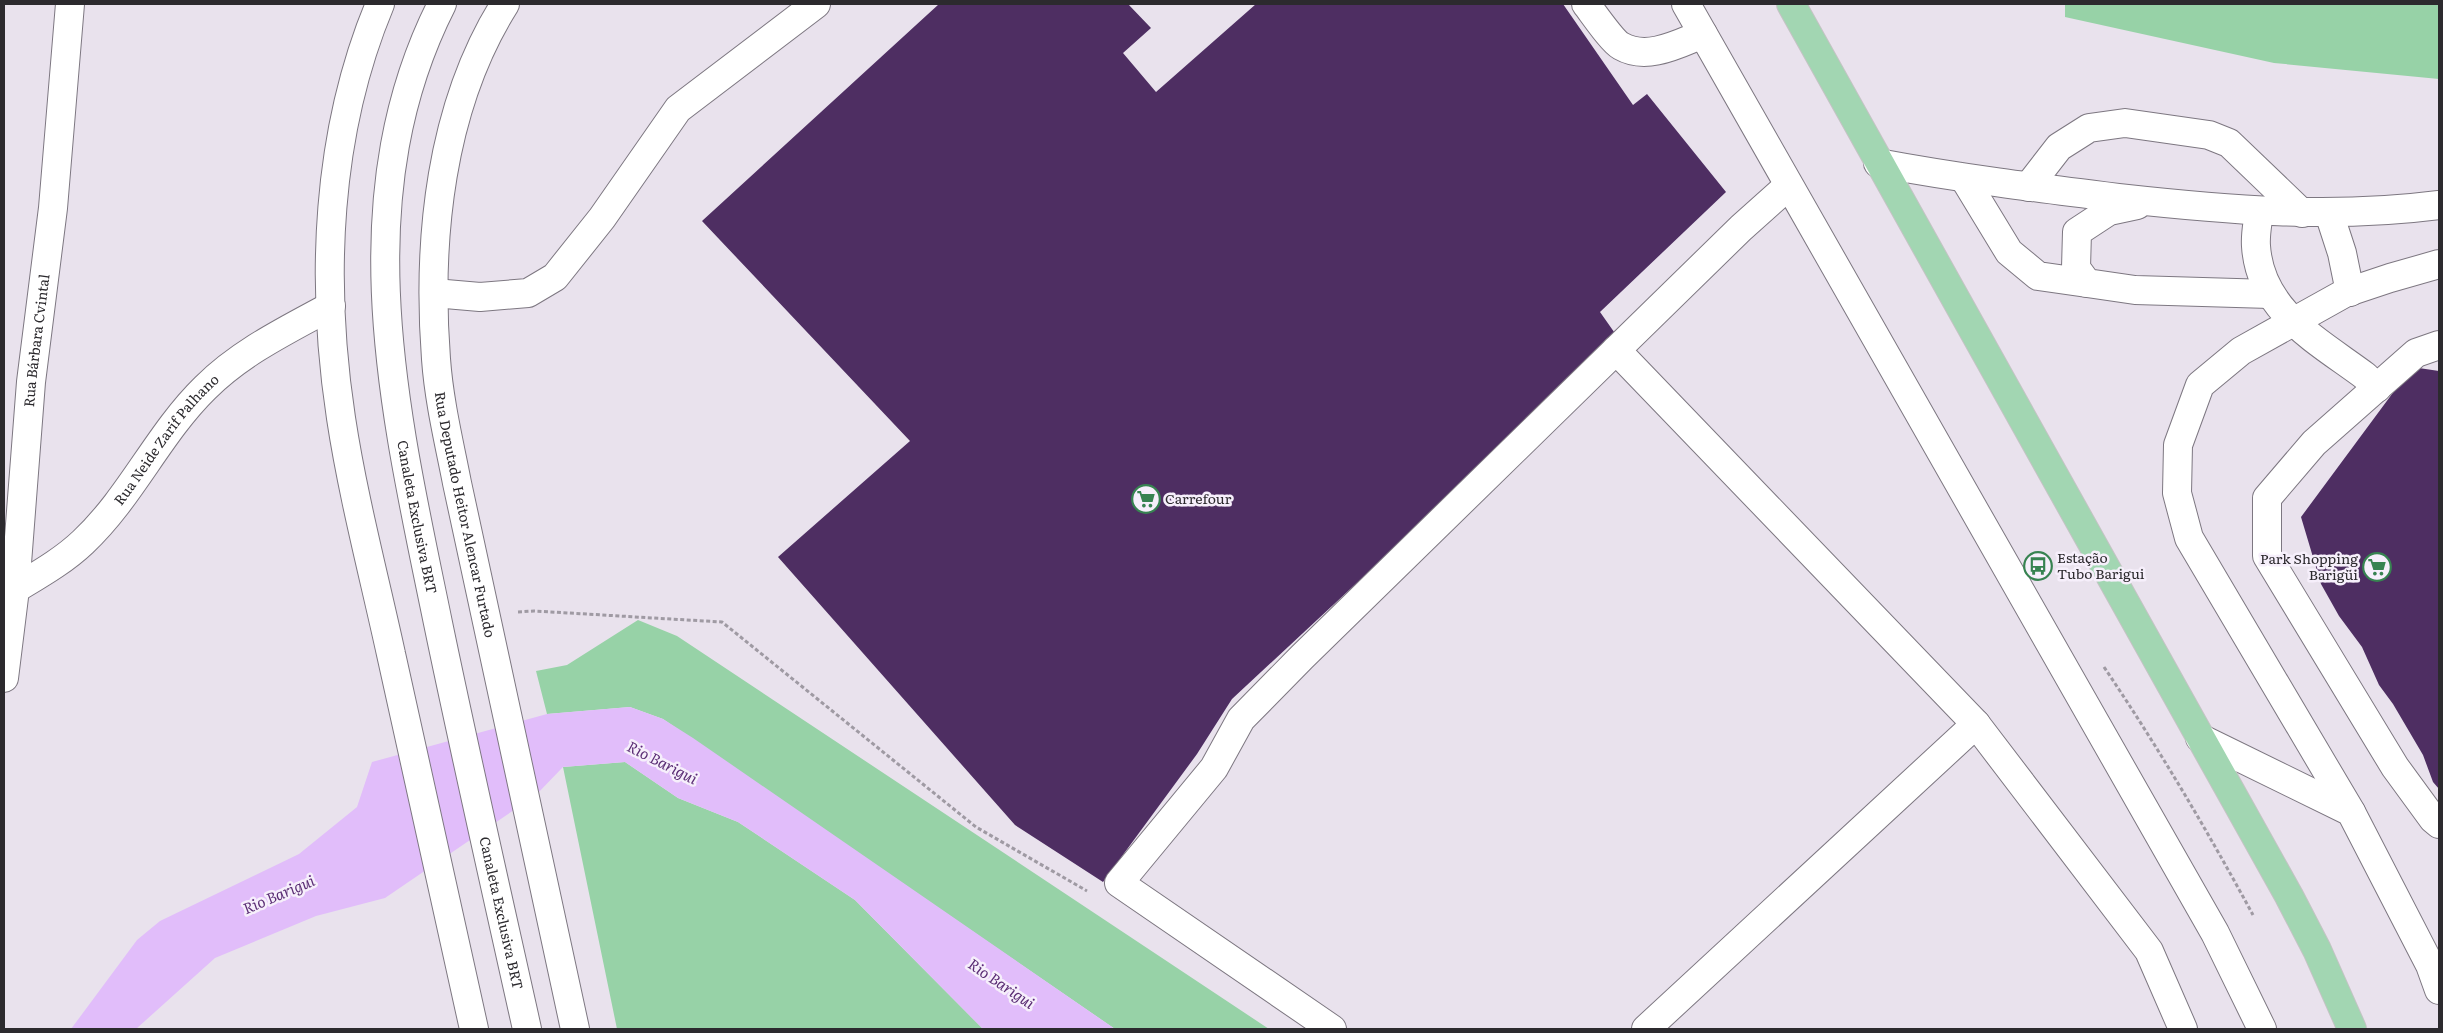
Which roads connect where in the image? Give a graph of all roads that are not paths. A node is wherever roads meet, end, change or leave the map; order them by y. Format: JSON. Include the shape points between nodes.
{"nodes":[{"id":1,"x":70,"y":4,"type":"edge"},
{"id":2,"x":380,"y":4,"type":"edge"},
{"id":3,"x":442,"y":4,"type":"edge"},
{"id":4,"x":505,"y":4,"type":"edge"},
{"id":5,"x":816,"y":4,"type":"edge"},
{"id":6,"x":1586,"y":4,"type":"edge"},
{"id":7,"x":1686,"y":4,"type":"edge"},
{"id":8,"x":1791,"y":4,"type":"edge"},
{"id":9,"x":1703,"y":34,"type":"junction"},
{"id":10,"x":1878,"y":163,"type":"junction"},
{"id":11,"x":1964,"y":178,"type":"junction"},
{"id":12,"x":1788,"y":186,"type":"junction"},
{"id":13,"x":2028,"y":187,"type":"junction"},
{"id":14,"x":2151,"y":201,"type":"junction"},
{"id":15,"x":2439,"y":205,"type":"edge"},
{"id":16,"x":2259,"y":211,"type":"junction"},
{"id":17,"x":2302,"y":213,"type":"junction"},
{"id":18,"x":2330,"y":213,"type":"junction"},
{"id":19,"x":2439,"y":264,"type":"edge"},
{"id":20,"x":2390,"y":278,"type":"junction"},
{"id":21,"x":2087,"y":283,"type":"junction"},
{"id":22,"x":2439,"y":283,"type":"edge"},
{"id":23,"x":2350,"y":292,"type":"junction"},
{"id":24,"x":434,"y":293,"type":"junction"},
{"id":25,"x":2270,"y":294,"type":"junction"},
{"id":26,"x":331,"y":306,"type":"junction"},
{"id":27,"x":2294,"y":322,"type":"junction"},
{"id":28,"x":2439,"y":345,"type":"edge"},
{"id":29,"x":1616,"y":350,"type":"junction"},
{"id":30,"x":2377,"y":388,"type":"junction"},
{"id":31,"x":15,"y":589,"type":"junction"},
{"id":32,"x":4,"y":678,"type":"edge"},
{"id":33,"x":1976,"y":724,"type":"junction"},
{"id":34,"x":2200,"y":738,"type":"junction"},
{"id":35,"x":2351,"y":812,"type":"junction"},
{"id":36,"x":2439,"y":824,"type":"edge"},
{"id":37,"x":2439,"y":990,"type":"edge"},
{"id":38,"x":474,"y":1029,"type":"edge"},
{"id":39,"x":527,"y":1029,"type":"edge"},
{"id":40,"x":575,"y":1029,"type":"edge"},
{"id":41,"x":1332,"y":1029,"type":"edge"},
{"id":42,"x":1646,"y":1029,"type":"edge"},
{"id":43,"x":2183,"y":1029,"type":"edge"},
{"id":44,"x":2262,"y":1029,"type":"edge"},
{"id":45,"x":2352,"y":1029,"type":"edge"}],
"edges":[{"from":1,"to":31,"type":"street","name":"Rua Bárbara Cvintal","via":[[53,208],[31,382]]},
{"from":2,"to":26,"type":"street","via":[[365,40],[347,104],[337,162]]},
{"from":3,"to":39,"type":"street","name":"Canaleta Exclusiva BRT","via":[[427,33],[405,97],[396,145],[386,218],[385,298],[390,372],[404,459]]},
{"from":4,"to":24,"type":"street","name":"Rua Deputado Heitor Alencar Furtado","via":[[490,27],[464,90],[448,154],[436,229]]},
{"from":5,"to":24,"type":"street","via":[[678,109],[602,218],[555,277],[528,293],[480,297]]},
{"from":6,"to":9,"type":"street","via":[[1620,46],[1645,53]]},
{"from":7,"to":9,"type":"street"},
{"from":8,"to":10,"type":"main road"},
{"from":9,"to":12,"type":"street"},
{"from":10,"to":11,"type":"street"},
{"from":10,"to":34,"type":"main road"},
{"from":11,"to":13,"type":"street"},
{"from":11,"to":21,"type":"street","via":[[2009,252],[2038,276]]},
{"from":12,"to":29,"type":"street"},
{"from":12,"to":44,"type":"street","via":[[2215,933]]},
{"from":13,"to":14,"type":"street"},
{"from":13,"to":17,"type":"street","via":[[2059,147],[2089,128],[2125,123],[2209,135],[2229,143]]},
{"from":14,"to":16,"type":"street"},
{"from":14,"to":21,"type":"street","via":[[2109,211],[2077,232],[2076,268]]},
{"from":15,"to":18,"type":"street"},
{"from":16,"to":17,"type":"street"},
{"from":16,"to":25,"type":"street","via":[[2256,245]]},
{"from":17,"to":18,"type":"street"},
{"from":18,"to":23,"type":"street"},
{"from":19,"to":20,"type":"street"},
{"from":20,"to":22,"type":"street"},
{"from":20,"to":23,"type":"street"},
{"from":21,"to":25,"type":"street","via":[[2135,290]]},
{"from":23,"to":27,"type":"street"},
{"from":24,"to":40,"type":"street","name":"Rua Deputado Heitor Alencar Furtado","via":[[436,360],[444,421]]},
{"from":25,"to":27,"type":"street"},
{"from":26,"to":31,"type":"street","name":"Rua Neide Zarif Palhano","via":[[231,364],[179,417],[105,518],[83,542]]},
{"from":26,"to":38,"type":"street","via":[[334,360],[344,433]]},
{"from":27,"to":30,"type":"street"},
{"from":27,"to":35,"type":"street","via":[[2241,351],[2200,385],[2178,445],[2177,493],[2189,538]]},
{"from":28,"to":30,"type":"street","via":[[2416,353]]},
{"from":29,"to":33,"type":"street"},
{"from":29,"to":41,"type":"street","via":[[1241,719],[1214,768],[1119,883]]},
{"from":30,"to":36,"type":"street","via":[[2314,443],[2267,498],[2267,556],[2395,767]]},
{"from":31,"to":32,"type":"street","name":"Rua Bárbara Cvintal"},
{"from":33,"to":42,"type":"street"},
{"from":33,"to":43,"type":"street","via":[[2149,951]]},
{"from":34,"to":35,"type":"street"},
{"from":34,"to":45,"type":"main road","via":[[2300,917]]},
{"from":35,"to":37,"type":"street","via":[[2430,965]]}]}
